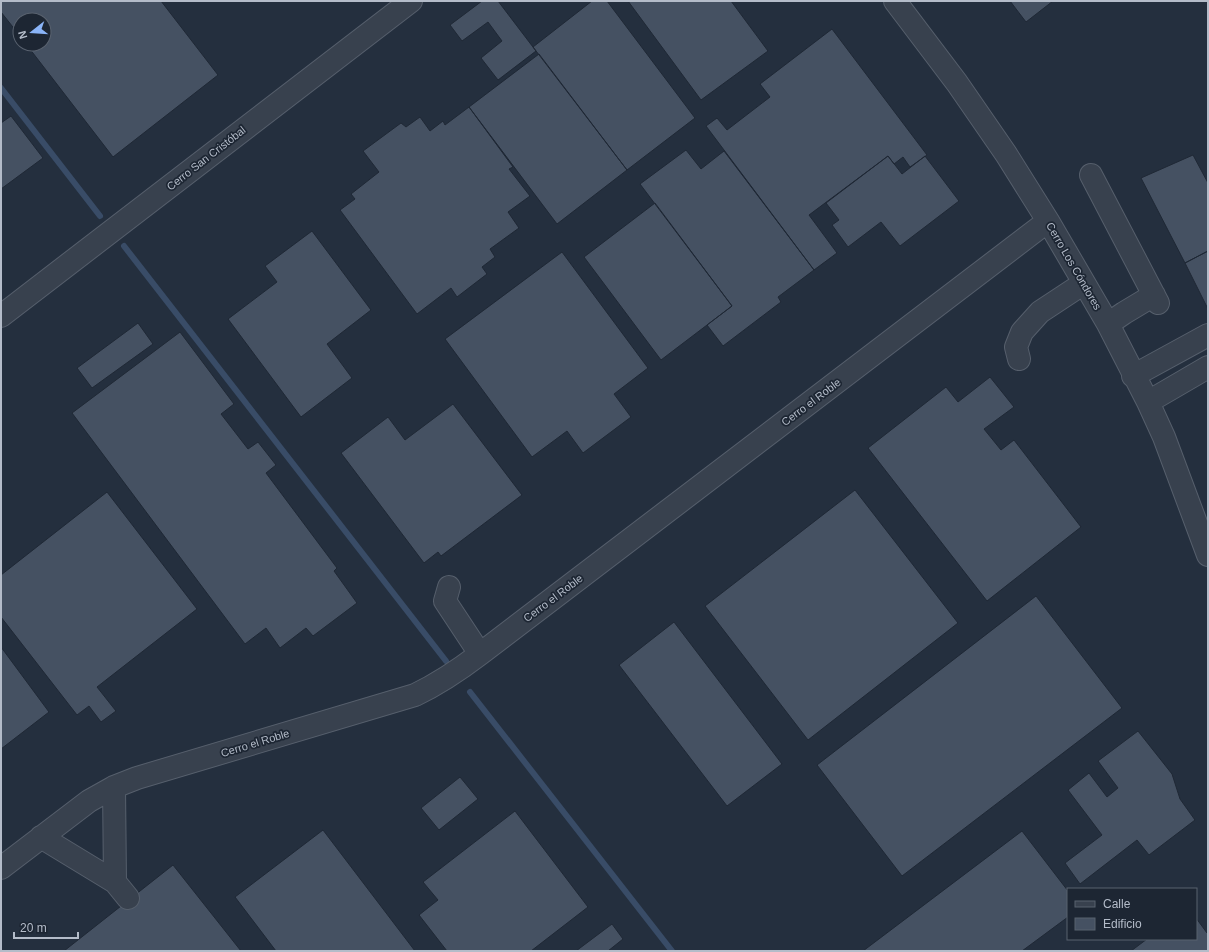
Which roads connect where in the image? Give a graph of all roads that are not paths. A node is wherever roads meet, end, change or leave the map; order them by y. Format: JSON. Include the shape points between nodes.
{"nodes":[{"id":1,"x":411,"y":1,"type":"edge"},
{"id":2,"x":895,"y":1,"type":"edge"},
{"id":3,"x":1091,"y":175,"type":"dead end"},
{"id":4,"x":1048,"y":221,"type":"junction"},
{"id":5,"x":1084,"y":283,"type":"junction"},
{"id":6,"x":1,"y":316,"type":"edge"},
{"id":7,"x":1108,"y":324,"type":"junction"},
{"id":8,"x":1208,"y":335,"type":"edge"},
{"id":9,"x":1019,"y":359,"type":"dead end"},
{"id":10,"x":1208,"y":367,"type":"edge"},
{"id":11,"x":1133,"y":376,"type":"junction"},
{"id":12,"x":1148,"y":402,"type":"junction"},
{"id":13,"x":1208,"y":555,"type":"edge"},
{"id":14,"x":449,"y":587,"type":"dead end"},
{"id":15,"x":480,"y":654,"type":"junction"},
{"id":16,"x":114,"y":787,"type":"junction"},
{"id":17,"x":40,"y":837,"type":"junction"},
{"id":18,"x":1,"y":868,"type":"edge"}],
"edges":[{"from":1,"to":6,"type":"street","name":"Cerro San Cristóbal"},
{"from":2,"to":4,"type":"street","name":"Cerro Los Cóndores","via":[[966,96]]},
{"from":3,"to":7,"type":"street","via":[[1156,299],[1124,313]]},
{"from":4,"to":5,"type":"street","name":"Cerro Los Cóndores"},
{"from":4,"to":15,"type":"street","name":"Cerro el Roble"},
{"from":5,"to":7,"type":"street","name":"Cerro Los Cóndores"},
{"from":5,"to":9,"type":"street","via":[[1040,312],[1022,332],[1016,347]]},
{"from":7,"to":11,"type":"street","name":"Cerro Los Cóndores"},
{"from":8,"to":11,"type":"street"},
{"from":10,"to":12,"type":"street"},
{"from":11,"to":12,"type":"street","name":"Cerro Los Cóndores"},
{"from":12,"to":13,"type":"street","name":"Cerro Los Cóndores"},
{"from":14,"to":15,"type":"street","via":[[445,601]]},
{"from":15,"to":16,"type":"street","name":"Cerro el Roble","via":[[439,683],[415,695]]},
{"from":16,"to":17,"type":"street","name":"Cerro el Roble","via":[[89,801]]},
{"from":16,"to":17,"type":"street","via":[[121,890]]},
{"from":17,"to":18,"type":"street","name":"Cerro el Roble"}]}
